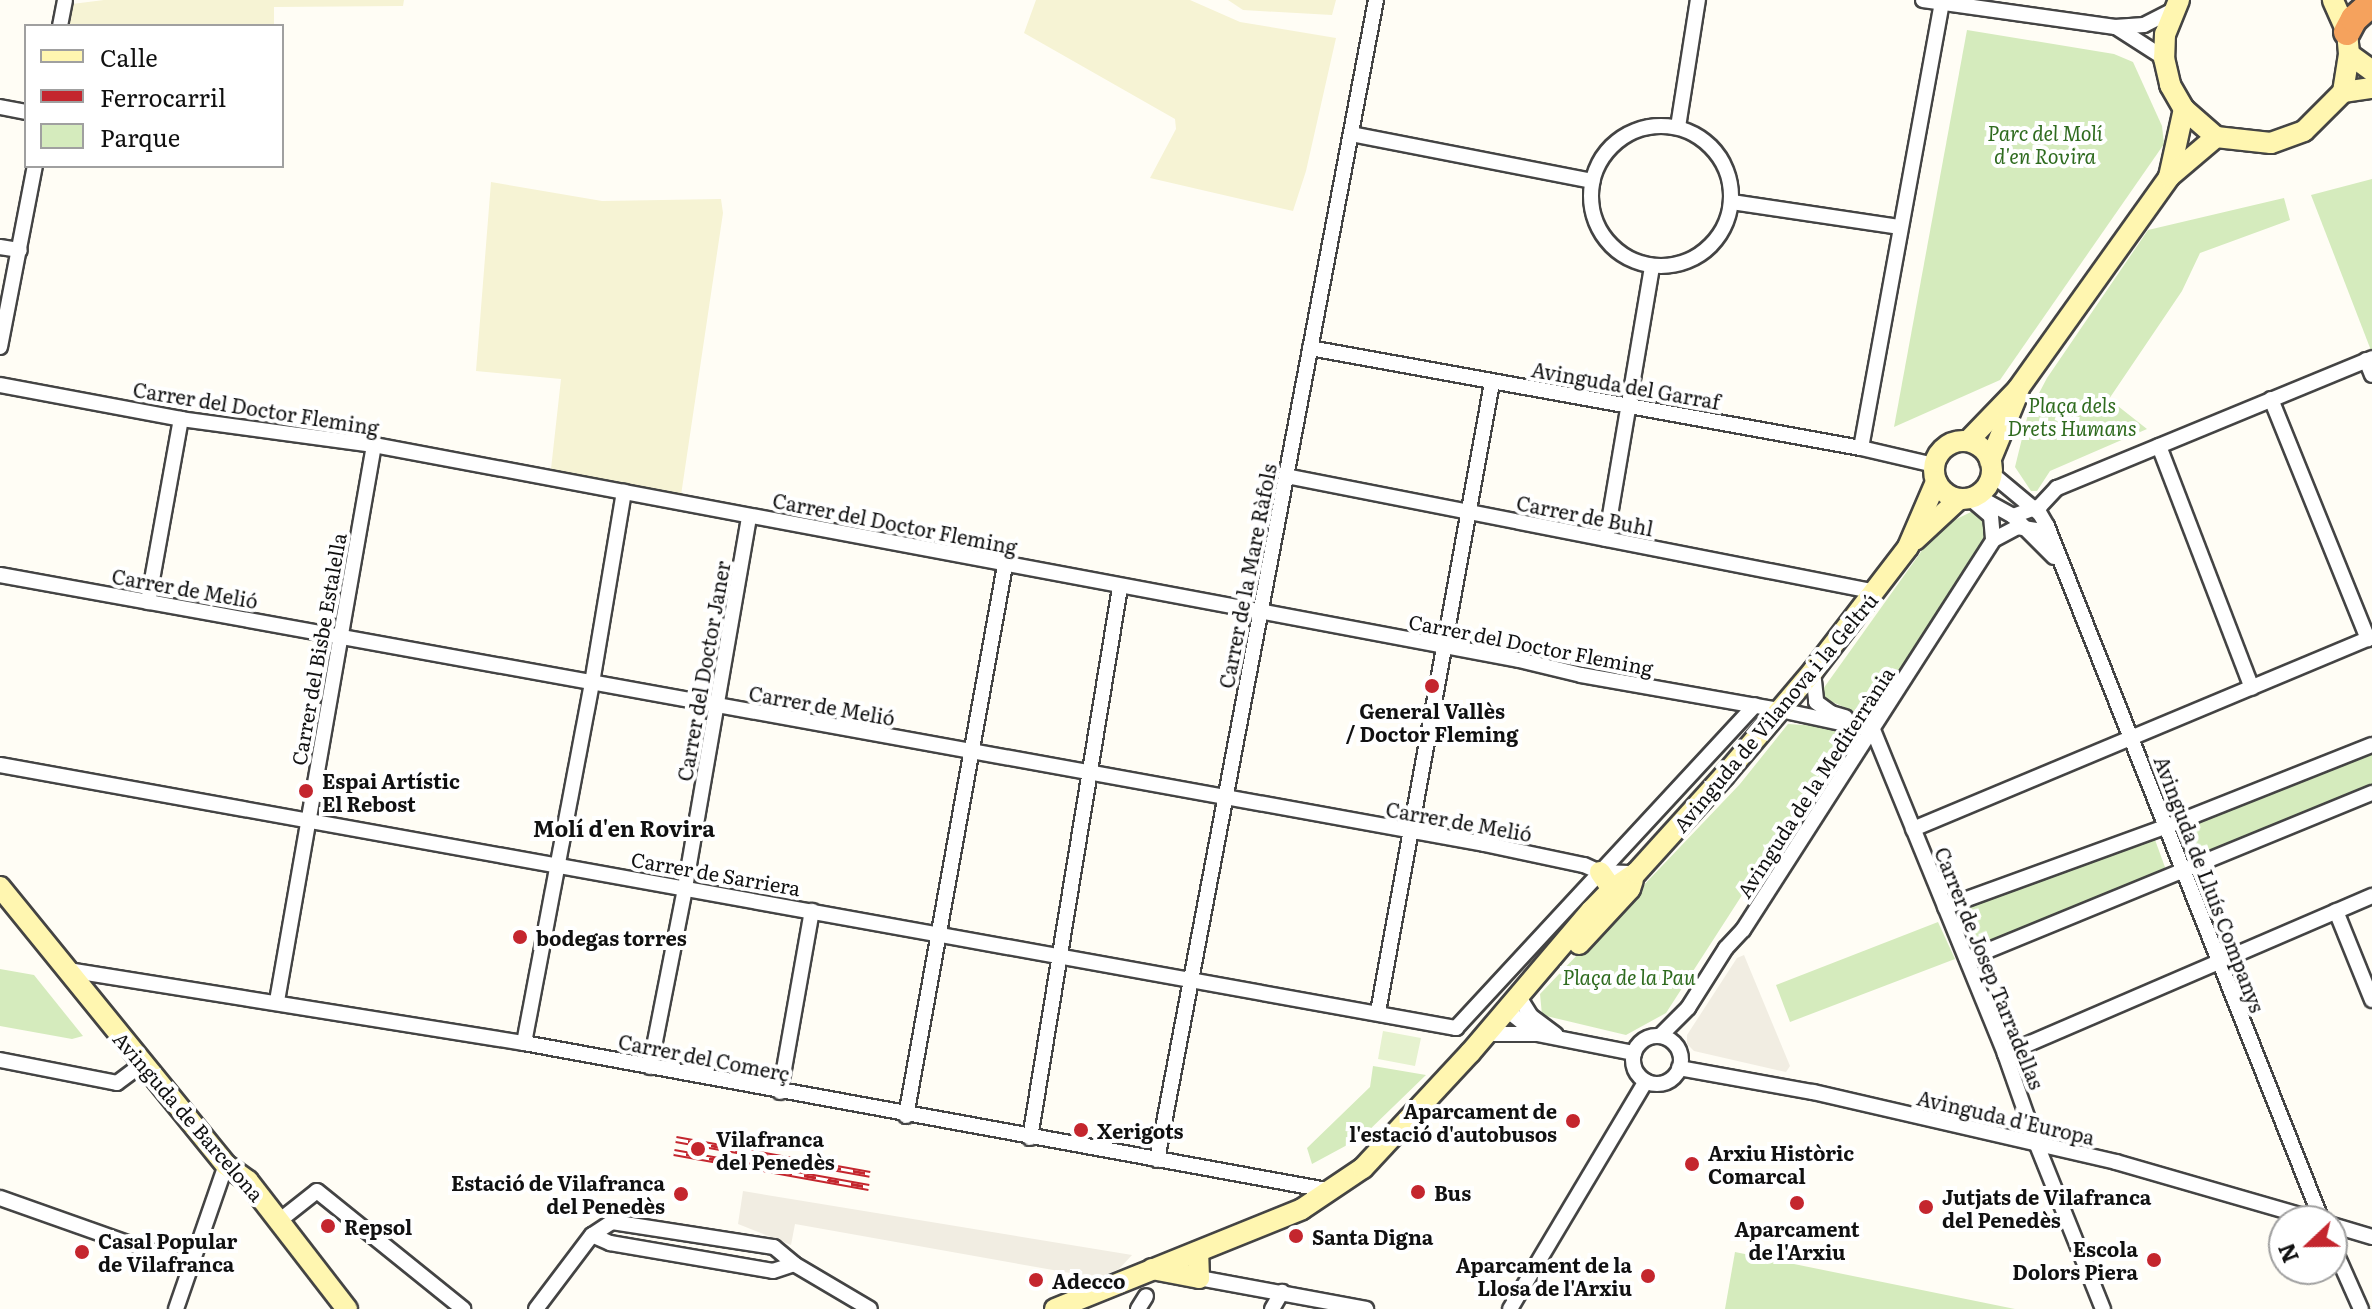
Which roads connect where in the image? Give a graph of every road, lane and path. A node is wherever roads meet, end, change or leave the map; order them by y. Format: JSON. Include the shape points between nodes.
{"nodes":[{"id":1,"x":65,"y":0,"type":"edge"},
{"id":2,"x":1376,"y":0,"type":"edge"},
{"id":3,"x":1698,"y":0,"type":"edge"},
{"id":4,"x":1923,"y":0,"type":"edge"},
{"id":5,"x":2333,"y":0,"type":"edge"},
{"id":6,"x":2372,"y":3,"type":"edge"},
{"id":7,"x":1942,"y":4,"type":"junction"},
{"id":8,"x":2176,"y":5,"type":"edge"},
{"id":9,"x":60,"y":24,"type":"edge"},
{"id":10,"x":2115,"y":27,"type":"junction"},
{"id":11,"x":2348,"y":43,"type":"junction"},
{"id":12,"x":2164,"y":58,"type":"junction"},
{"id":13,"x":2372,"y":71,"type":"edge"},
{"id":14,"x":2372,"y":88,"type":"edge"},
{"id":15,"x":2343,"y":92,"type":"junction"},
{"id":16,"x":0,"y":107,"type":"edge"},
{"id":17,"x":2184,"y":109,"type":"junction"},
{"id":18,"x":24,"y":112,"type":"edge"},
{"id":19,"x":1678,"y":127,"type":"junction"},
{"id":20,"x":1351,"y":134,"type":"junction"},
{"id":21,"x":2216,"y":137,"type":"junction"},
{"id":22,"x":35,"y":168,"type":"edge"},
{"id":23,"x":2169,"y":177,"type":"junction"},
{"id":24,"x":1592,"y":181,"type":"junction"},
{"id":25,"x":1732,"y":202,"type":"junction"},
{"id":26,"x":1900,"y":227,"type":"junction"},
{"id":27,"x":0,"y":247,"type":"edge"},
{"id":28,"x":20,"y":250,"type":"junction"},
{"id":29,"x":1652,"y":266,"type":"junction"},
{"id":30,"x":0,"y":347,"type":"edge"},
{"id":31,"x":1310,"y":348,"type":"junction"},
{"id":32,"x":2369,"y":359,"type":"edge"},
{"id":33,"x":2372,"y":375,"type":"edge"},
{"id":34,"x":1492,"y":383,"type":"junction"},
{"id":35,"x":0,"y":385,"type":"edge"},
{"id":36,"x":2018,"y":389,"type":"junction"},
{"id":37,"x":2271,"y":399,"type":"junction"},
{"id":38,"x":1627,"y":405,"type":"junction"},
{"id":39,"x":181,"y":419,"type":"junction"},
{"id":40,"x":1968,"y":441,"type":"junction"},
{"id":41,"x":374,"y":445,"type":"junction"},
{"id":42,"x":2159,"y":446,"type":"junction"},
{"id":43,"x":1861,"y":448,"type":"junction"},
{"id":44,"x":1991,"y":468,"type":"junction"},
{"id":45,"x":1935,"y":473,"type":"junction"},
{"id":46,"x":1286,"y":476,"type":"junction"},
{"id":47,"x":624,"y":492,"type":"junction"},
{"id":48,"x":1968,"y":498,"type":"junction"},
{"id":49,"x":2034,"y":509,"type":"junction"},
{"id":50,"x":1468,"y":514,"type":"junction"},
{"id":51,"x":749,"y":516,"type":"junction"},
{"id":52,"x":2013,"y":516,"type":"junction"},
{"id":53,"x":2025,"y":527,"type":"junction"},
{"id":54,"x":2049,"y":532,"type":"junction"},
{"id":55,"x":1606,"y":539,"type":"junction"},
{"id":56,"x":1993,"y":540,"type":"junction"},
{"id":57,"x":1908,"y":547,"type":"junction"},
{"id":58,"x":2059,"y":562,"type":"junction"},
{"id":59,"x":1005,"y":565,"type":"junction"},
{"id":60,"x":0,"y":575,"type":"edge"},
{"id":61,"x":1120,"y":587,"type":"junction"},
{"id":62,"x":1876,"y":592,"type":"junction"},
{"id":63,"x":148,"y":602,"type":"junction"},
{"id":64,"x":1260,"y":613,"type":"junction"},
{"id":65,"x":340,"y":637,"type":"junction"},
{"id":66,"x":2370,"y":638,"type":"edge"},
{"id":67,"x":1444,"y":648,"type":"junction"},
{"id":68,"x":1813,"y":671,"type":"junction"},
{"id":69,"x":592,"y":683,"type":"junction"},
{"id":70,"x":2252,"y":688,"type":"junction"},
{"id":71,"x":1755,"y":705,"type":"junction"},
{"id":72,"x":717,"y":706,"type":"junction"},
{"id":73,"x":1780,"y":710,"type":"junction"},
{"id":74,"x":1874,"y":728,"type":"junction"},
{"id":75,"x":2133,"y":739,"type":"junction"},
{"id":76,"x":2372,"y":745,"type":"edge"},
{"id":77,"x":971,"y":753,"type":"junction"},
{"id":78,"x":0,"y":765,"type":"edge"},
{"id":79,"x":1089,"y":774,"type":"junction"},
{"id":80,"x":2372,"y":793,"type":"edge"},
{"id":81,"x":1225,"y":799,"type":"junction"},
{"id":82,"x":309,"y":820,"type":"junction"},
{"id":83,"x":2168,"y":826,"type":"junction"},
{"id":84,"x":1913,"y":829,"type":"junction"},
{"id":85,"x":1411,"y":833,"type":"junction"},
{"id":86,"x":557,"y":865,"type":"junction"},
{"id":87,"x":2184,"y":868,"type":"junction"},
{"id":88,"x":1636,"y":873,"type":"junction"},
{"id":89,"x":1606,"y":881,"type":"junction"},
{"id":90,"x":0,"y":887,"type":"edge"},
{"id":91,"x":685,"y":888,"type":"junction"},
{"id":92,"x":2372,"y":896,"type":"edge"},
{"id":93,"x":1945,"y":907,"type":"junction"},
{"id":94,"x":812,"y":911,"type":"junction"},
{"id":95,"x":2336,"y":911,"type":"junction"},
{"id":96,"x":937,"y":937,"type":"junction"},
{"id":97,"x":1060,"y":955,"type":"junction"},
{"id":98,"x":1967,"y":959,"type":"junction"},
{"id":99,"x":2218,"y":962,"type":"junction"},
{"id":100,"x":68,"y":970,"type":"junction"},
{"id":101,"x":1191,"y":979,"type":"junction"},
{"id":102,"x":1518,"y":999,"type":"junction"},
{"id":103,"x":2372,"y":1000,"type":"edge"},
{"id":104,"x":277,"y":1001,"type":"junction"},
{"id":105,"x":1378,"y":1012,"type":"junction"},
{"id":106,"x":1487,"y":1034,"type":"junction"},
{"id":107,"x":1537,"y":1034,"type":"junction"},
{"id":108,"x":1660,"y":1036,"type":"junction"},
{"id":109,"x":1559,"y":1037,"type":"junction"},
{"id":110,"x":524,"y":1043,"type":"junction"},
{"id":111,"x":1634,"y":1053,"type":"junction"},
{"id":112,"x":2005,"y":1054,"type":"junction"},
{"id":113,"x":0,"y":1060,"type":"edge"},
{"id":114,"x":144,"y":1063,"type":"junction"},
{"id":115,"x":650,"y":1067,"type":"junction"},
{"id":116,"x":1679,"y":1068,"type":"junction"},
{"id":117,"x":1646,"y":1081,"type":"junction"},
{"id":118,"x":780,"y":1092,"type":"junction"},
{"id":119,"x":906,"y":1116,"type":"junction"},
{"id":120,"x":1030,"y":1138,"type":"junction"},
{"id":121,"x":2037,"y":1145,"type":"junction"},
{"id":122,"x":1157,"y":1160,"type":"junction"},
{"id":123,"x":226,"y":1165,"type":"junction"},
{"id":124,"x":1332,"y":1191,"type":"junction"},
{"id":125,"x":0,"y":1198,"type":"edge"},
{"id":126,"x":2315,"y":1205,"type":"edge"},
{"id":127,"x":2268,"y":1206,"type":"edge"},
{"id":128,"x":279,"y":1221,"type":"junction"},
{"id":129,"x":2348,"y":1230,"type":"edge"},
{"id":130,"x":592,"y":1235,"type":"junction"},
{"id":131,"x":2372,"y":1237,"type":"edge"},
{"id":132,"x":1198,"y":1252,"type":"junction"},
{"id":133,"x":794,"y":1264,"type":"junction"},
{"id":134,"x":189,"y":1265,"type":"junction"},
{"id":135,"x":1149,"y":1271,"type":"junction"},
{"id":136,"x":1199,"y":1278,"type":"junction"},
{"id":137,"x":2348,"y":1280,"type":"edge"},
{"id":138,"x":1282,"y":1292,"type":"junction"},
{"id":139,"x":176,"y":1309,"type":"edge"},
{"id":140,"x":347,"y":1309,"type":"edge"},
{"id":141,"x":463,"y":1309,"type":"edge"},
{"id":142,"x":536,"y":1309,"type":"edge"},
{"id":143,"x":870,"y":1309,"type":"edge"},
{"id":144,"x":1055,"y":1309,"type":"edge"},
{"id":145,"x":1272,"y":1309,"type":"edge"},
{"id":146,"x":1366,"y":1309,"type":"edge"},
{"id":147,"x":1510,"y":1309,"type":"edge"},
{"id":148,"x":2103,"y":1309,"type":"edge"},
{"id":149,"x":2361,"y":1309,"type":"edge"}],
"edges":[{"from":1,"to":9,"type":"street"},
{"from":2,"to":20,"type":"street","name":"Carrer de la Mare Ràfols"},
{"from":3,"to":19,"type":"street"},
{"from":4,"to":7,"type":"street"},
{"from":5,"to":11,"type":"street"},
{"from":6,"to":11,"type":"highway","via":[[2354,19]]},
{"from":7,"to":10,"type":"street"},
{"from":7,"to":26,"type":"street"},
{"from":8,"to":10,"type":"street","via":[[2144,25]]},
{"from":8,"to":12,"type":"street","via":[[2165,34]]},
{"from":10,"to":12,"type":"street"},
{"from":11,"to":13,"type":"street"},
{"from":11,"to":15,"type":"street"},
{"from":12,"to":17,"type":"street","via":[[2170,85]]},
{"from":14,"to":15,"type":"street"},
{"from":15,"to":21,"type":"street","via":[[2304,131],[2271,143]]},
{"from":16,"to":18,"type":"street"},
{"from":17,"to":21,"type":"street"},
{"from":17,"to":23,"type":"street"},
{"from":19,"to":24,"type":"street","via":[[1638,129],[1617,141]]},
{"from":19,"to":25,"type":"street","via":[[1709,143],[1723,162]]},
{"from":20,"to":24,"type":"street"},
{"from":20,"to":31,"type":"street","name":"Carrer de la Mare Ràfols"},
{"from":21,"to":23,"type":"street"},
{"from":22,"to":28,"type":"street"},
{"from":23,"to":36,"type":"street"},
{"from":24,"to":29,"type":"street","via":[[1594,218],[1609,243],[1636,262]]},
{"from":25,"to":26,"type":"street"},
{"from":25,"to":29,"type":"street","via":[[1726,224],[1703,253],[1679,264]]},
{"from":26,"to":43,"type":"street"},
{"from":27,"to":28,"type":"street"},
{"from":28,"to":30,"type":"street"},
{"from":29,"to":38,"type":"street"},
{"from":31,"to":34,"type":"street","name":"Avinguda del Garraf"},
{"from":31,"to":46,"type":"street","name":"Carrer de la Mare Ràfols"},
{"from":32,"to":33,"type":"street"},
{"from":32,"to":37,"type":"street"},
{"from":34,"to":38,"type":"street","name":"Avinguda del Garraf"},
{"from":34,"to":50,"type":"street"},
{"from":35,"to":39,"type":"street","name":"Carrer del Doctor Fleming"},
{"from":36,"to":40,"type":"street"},
{"from":36,"to":44,"type":"street"},
{"from":37,"to":42,"type":"street"},
{"from":37,"to":66,"type":"street"},
{"from":38,"to":43,"type":"street","name":"Avinguda del Garraf"},
{"from":38,"to":55,"type":"street"},
{"from":39,"to":41,"type":"street","name":"Carrer del Doctor Fleming"},
{"from":39,"to":63,"type":"street"},
{"from":40,"to":44,"type":"street","via":[[1982,448]]},
{"from":40,"to":45,"type":"street","via":[[1950,444],[1937,456]]},
{"from":41,"to":47,"type":"street","name":"Carrer del Doctor Fleming"},
{"from":41,"to":65,"type":"street","name":"Carrer del Bisbe Estalella"},
{"from":42,"to":49,"type":"street","via":[[2057,488]]},
{"from":42,"to":70,"type":"street"},
{"from":43,"to":45,"type":"street","name":"Avinguda del Garraf"},
{"from":44,"to":48,"type":"street"},
{"from":44,"to":49,"type":"street","name":"Avinguda de Lluís Companys"},
{"from":45,"to":48,"type":"street","via":[[1949,496]]},
{"from":45,"to":57,"type":"street","name":"Avinguda de Vilanova i la Geltrú"},
{"from":46,"to":50,"type":"street","name":"Carrer de Buhl"},
{"from":46,"to":64,"type":"street","name":"Carrer de la Mare Ràfols"},
{"from":47,"to":51,"type":"street","name":"Carrer del Doctor Fleming"},
{"from":47,"to":69,"type":"street"},
{"from":48,"to":52,"type":"street","name":"Avinguda de Lluís Companys"},
{"from":48,"to":56,"type":"street","via":[[1991,516]]},
{"from":48,"to":57,"type":"street","name":"Avinguda de Vilanova i la Geltrú"},
{"from":49,"to":52,"type":"street"},
{"from":49,"to":54,"type":"street","name":"Avinguda de Lluís Companys"},
{"from":50,"to":55,"type":"street","name":"Carrer de Buhl"},
{"from":50,"to":67,"type":"street"},
{"from":51,"to":59,"type":"street","name":"Carrer del Doctor Fleming"},
{"from":51,"to":72,"type":"street","name":"Carrer del Doctor Janer"},
{"from":52,"to":53,"type":"street","name":"Avinguda de Lluís Companys"},
{"from":53,"to":54,"type":"street"},
{"from":53,"to":56,"type":"street"},
{"from":53,"to":58,"type":"street","name":"Avinguda de Lluís Companys"},
{"from":54,"to":58,"type":"street","name":"Avinguda de Lluís Companys"},
{"from":55,"to":62,"type":"street","name":"Carrer de Buhl"},
{"from":56,"to":74,"type":"street","name":"Avinguda de la Mediterrània"},
{"from":57,"to":62,"type":"street","name":"Avinguda de Vilanova i la Geltrú"},
{"from":58,"to":75,"type":"street","name":"Avinguda de Lluís Companys"},
{"from":59,"to":61,"type":"street","name":"Carrer del Doctor Fleming"},
{"from":59,"to":77,"type":"street"},
{"from":60,"to":63,"type":"street","name":"Carrer de Melió"},
{"from":61,"to":64,"type":"street","name":"Carrer del Doctor Fleming"},
{"from":61,"to":79,"type":"street"},
{"from":62,"to":68,"type":"street","name":"Avinguda de Vilanova i la Geltrú"},
{"from":63,"to":65,"type":"street","name":"Carrer de Melió"},
{"from":64,"to":67,"type":"street","name":"Carrer del Doctor Fleming"},
{"from":64,"to":81,"type":"street","name":"Carrer de la Mare Ràfols"},
{"from":65,"to":69,"type":"street","name":"Carrer de Melió"},
{"from":65,"to":82,"type":"street","name":"Carrer del Bisbe Estalella"},
{"from":66,"to":70,"type":"street"},
{"from":67,"to":71,"type":"street","name":"Carrer del Doctor Fleming"},
{"from":67,"to":85,"type":"street"},
{"from":68,"to":73,"type":"street","name":"Avinguda de Vilanova i la Geltrú"},
{"from":68,"to":74,"type":"street","via":[[1816,702]]},
{"from":69,"to":72,"type":"street","name":"Carrer de Melió"},
{"from":69,"to":86,"type":"street"},
{"from":70,"to":75,"type":"street"},
{"from":71,"to":73,"type":"street","name":"Carrer del Doctor Fleming"},
{"from":71,"to":89,"type":"street"},
{"from":72,"to":77,"type":"street","name":"Carrer de Melió"},
{"from":72,"to":91,"type":"street","name":"Carrer del Doctor Janer"},
{"from":73,"to":74,"type":"street"},
{"from":73,"to":88,"type":"street","name":"Avinguda de Vilanova i la Geltrú"},
{"from":74,"to":84,"type":"street","name":"Carrer de Josep Tarradellas"},
{"from":74,"to":108,"type":"street","name":"Avinguda de la Mediterrània","via":[[1743,930],[1688,1008]]},
{"from":75,"to":83,"type":"street","name":"Avinguda de Lluís Companys"},
{"from":75,"to":84,"type":"street"},
{"from":76,"to":83,"type":"street"},
{"from":77,"to":79,"type":"street","name":"Carrer de Melió"},
{"from":77,"to":96,"type":"street"},
{"from":78,"to":82,"type":"street","name":"Carrer de Sarriera"},
{"from":79,"to":81,"type":"street","name":"Carrer de Melió"},
{"from":79,"to":97,"type":"street"},
{"from":80,"to":87,"type":"street"},
{"from":81,"to":85,"type":"street","name":"Carrer de Melió"},
{"from":81,"to":101,"type":"street","name":"Carrer de la Mare Ràfols"},
{"from":82,"to":86,"type":"street","name":"Carrer de Sarriera"},
{"from":82,"to":104,"type":"street","name":"Carrer del Bisbe Estalella"},
{"from":83,"to":87,"type":"street","name":"Avinguda de Lluís Companys"},
{"from":83,"to":93,"type":"street"},
{"from":84,"to":93,"type":"street","name":"Carrer de Josep Tarradellas"},
{"from":85,"to":89,"type":"street","name":"Carrer de Melió","via":[[1584,865]]},
{"from":85,"to":105,"type":"street"},
{"from":86,"to":91,"type":"street","name":"Carrer de Sarriera"},
{"from":86,"to":110,"type":"street"},
{"from":87,"to":98,"type":"street"},
{"from":87,"to":99,"type":"street","name":"Avinguda de Lluís Companys"},
{"from":88,"to":89,"type":"street","name":"Avinguda de Vilanova i la Geltrú"},
{"from":88,"to":102,"type":"street","name":"Avinguda de Vilanova i la Geltrú","via":[[1630,889],[1540,986]]},
{"from":89,"to":102,"type":"street","name":"Avinguda de Vilanova i la Geltrú","via":[[1607,903]]},
{"from":89,"to":105,"type":"street","name":"Carrer de Sarriera","via":[[1456,1028]]},
{"from":90,"to":100,"type":"street","name":"Avinguda de Barcelona"},
{"from":91,"to":94,"type":"street","name":"Carrer de Sarriera"},
{"from":91,"to":115,"type":"street","name":"Carrer del Doctor Janer"},
{"from":92,"to":95,"type":"street"},
{"from":93,"to":98,"type":"street","name":"Carrer de Josep Tarradellas"},
{"from":94,"to":96,"type":"street","name":"Carrer de Sarriera"},
{"from":94,"to":118,"type":"street"},
{"from":95,"to":99,"type":"street"},
{"from":95,"to":103,"type":"street"},
{"from":96,"to":97,"type":"street","name":"Carrer de Sarriera"},
{"from":96,"to":119,"type":"street"},
{"from":97,"to":101,"type":"street","name":"Carrer de Sarriera"},
{"from":97,"to":120,"type":"street"},
{"from":98,"to":112,"type":"street","name":"Carrer de Josep Tarradellas"},
{"from":99,"to":112,"type":"street"},
{"from":99,"to":126,"type":"street","name":"Avinguda de Lluís Companys"},
{"from":100,"to":104,"type":"street","name":"Carrer del Comerç"},
{"from":100,"to":114,"type":"street","name":"Avinguda de Barcelona"},
{"from":101,"to":105,"type":"street","name":"Carrer de Sarriera"},
{"from":101,"to":122,"type":"street","name":"Carrer de la Mare Ràfols"},
{"from":102,"to":106,"type":"street","name":"Avinguda de Vilanova i la Geltrú"},
{"from":102,"to":107,"type":"street"},
{"from":102,"to":109,"type":"street"},
{"from":104,"to":110,"type":"street","name":"Carrer del Comerç"},
{"from":106,"to":107,"type":"street"},
{"from":106,"to":124,"type":"street","name":"Avinguda de Vilanova i la Geltrú","via":[[1363,1168]]},
{"from":107,"to":109,"type":"street"},
{"from":108,"to":111,"type":"street","via":[[1643,1041]]},
{"from":108,"to":116,"type":"street","via":[[1676,1045]]},
{"from":109,"to":111,"type":"street"},
{"from":110,"to":115,"type":"street","name":"Carrer del Comerç"},
{"from":111,"to":117,"type":"street","via":[[1637,1073]]},
{"from":112,"to":121,"type":"street","name":"Carrer de Josep Tarradellas"},
{"from":113,"to":114,"type":"street","via":[[117,1083]]},
{"from":114,"to":123,"type":"street","name":"Avinguda de Barcelona"},
{"from":115,"to":118,"type":"street","name":"Carrer del Comerç"},
{"from":116,"to":117,"type":"street","via":[[1667,1081]]},
{"from":116,"to":121,"type":"street","name":"Avinguda d'Europa","via":[[1813,1092]]},
{"from":117,"to":147,"type":"street"},
{"from":118,"to":119,"type":"street","name":"Carrer del Comerç"},
{"from":119,"to":120,"type":"street","name":"Carrer del Comerç"},
{"from":120,"to":122,"type":"street","name":"Carrer del Comerç"},
{"from":121,"to":127,"type":"street","name":"Avinguda d'Europa"},
{"from":121,"to":148,"type":"street","name":"Carrer de Josep Tarradellas"},
{"from":122,"to":124,"type":"street","name":"Carrer del Comerç"},
{"from":123,"to":128,"type":"street","name":"Avinguda de Barcelona","via":[[248,1181]]},
{"from":123,"to":134,"type":"street"},
{"from":124,"to":132,"type":"street","name":"Avinguda de Vilanova i la Geltrú"},
{"from":125,"to":134,"type":"street"},
{"from":128,"to":140,"type":"street","name":"Avinguda de Barcelona"},
{"from":128,"to":141,"type":"street","via":[[317,1191]]},
{"from":129,"to":131,"type":"street"},
{"from":130,"to":133,"type":"street","via":[[610,1243],[773,1271]]},
{"from":130,"to":133,"type":"street","via":[[612,1222],[650,1227],[774,1247]]},
{"from":130,"to":142,"type":"street"},
{"from":132,"to":135,"type":"street","name":"Avinguda de Vilanova i la Geltrú"},
{"from":132,"to":136,"type":"street"},
{"from":133,"to":143,"type":"street"},
{"from":134,"to":139,"type":"street"},
{"from":135,"to":136,"type":"street"},
{"from":135,"to":144,"type":"street","name":"Avinguda de Vilanova i la Geltrú"},
{"from":136,"to":138,"type":"street"},
{"from":137,"to":149,"type":"street"},
{"from":138,"to":145,"type":"street"},
{"from":138,"to":146,"type":"street"}]}
